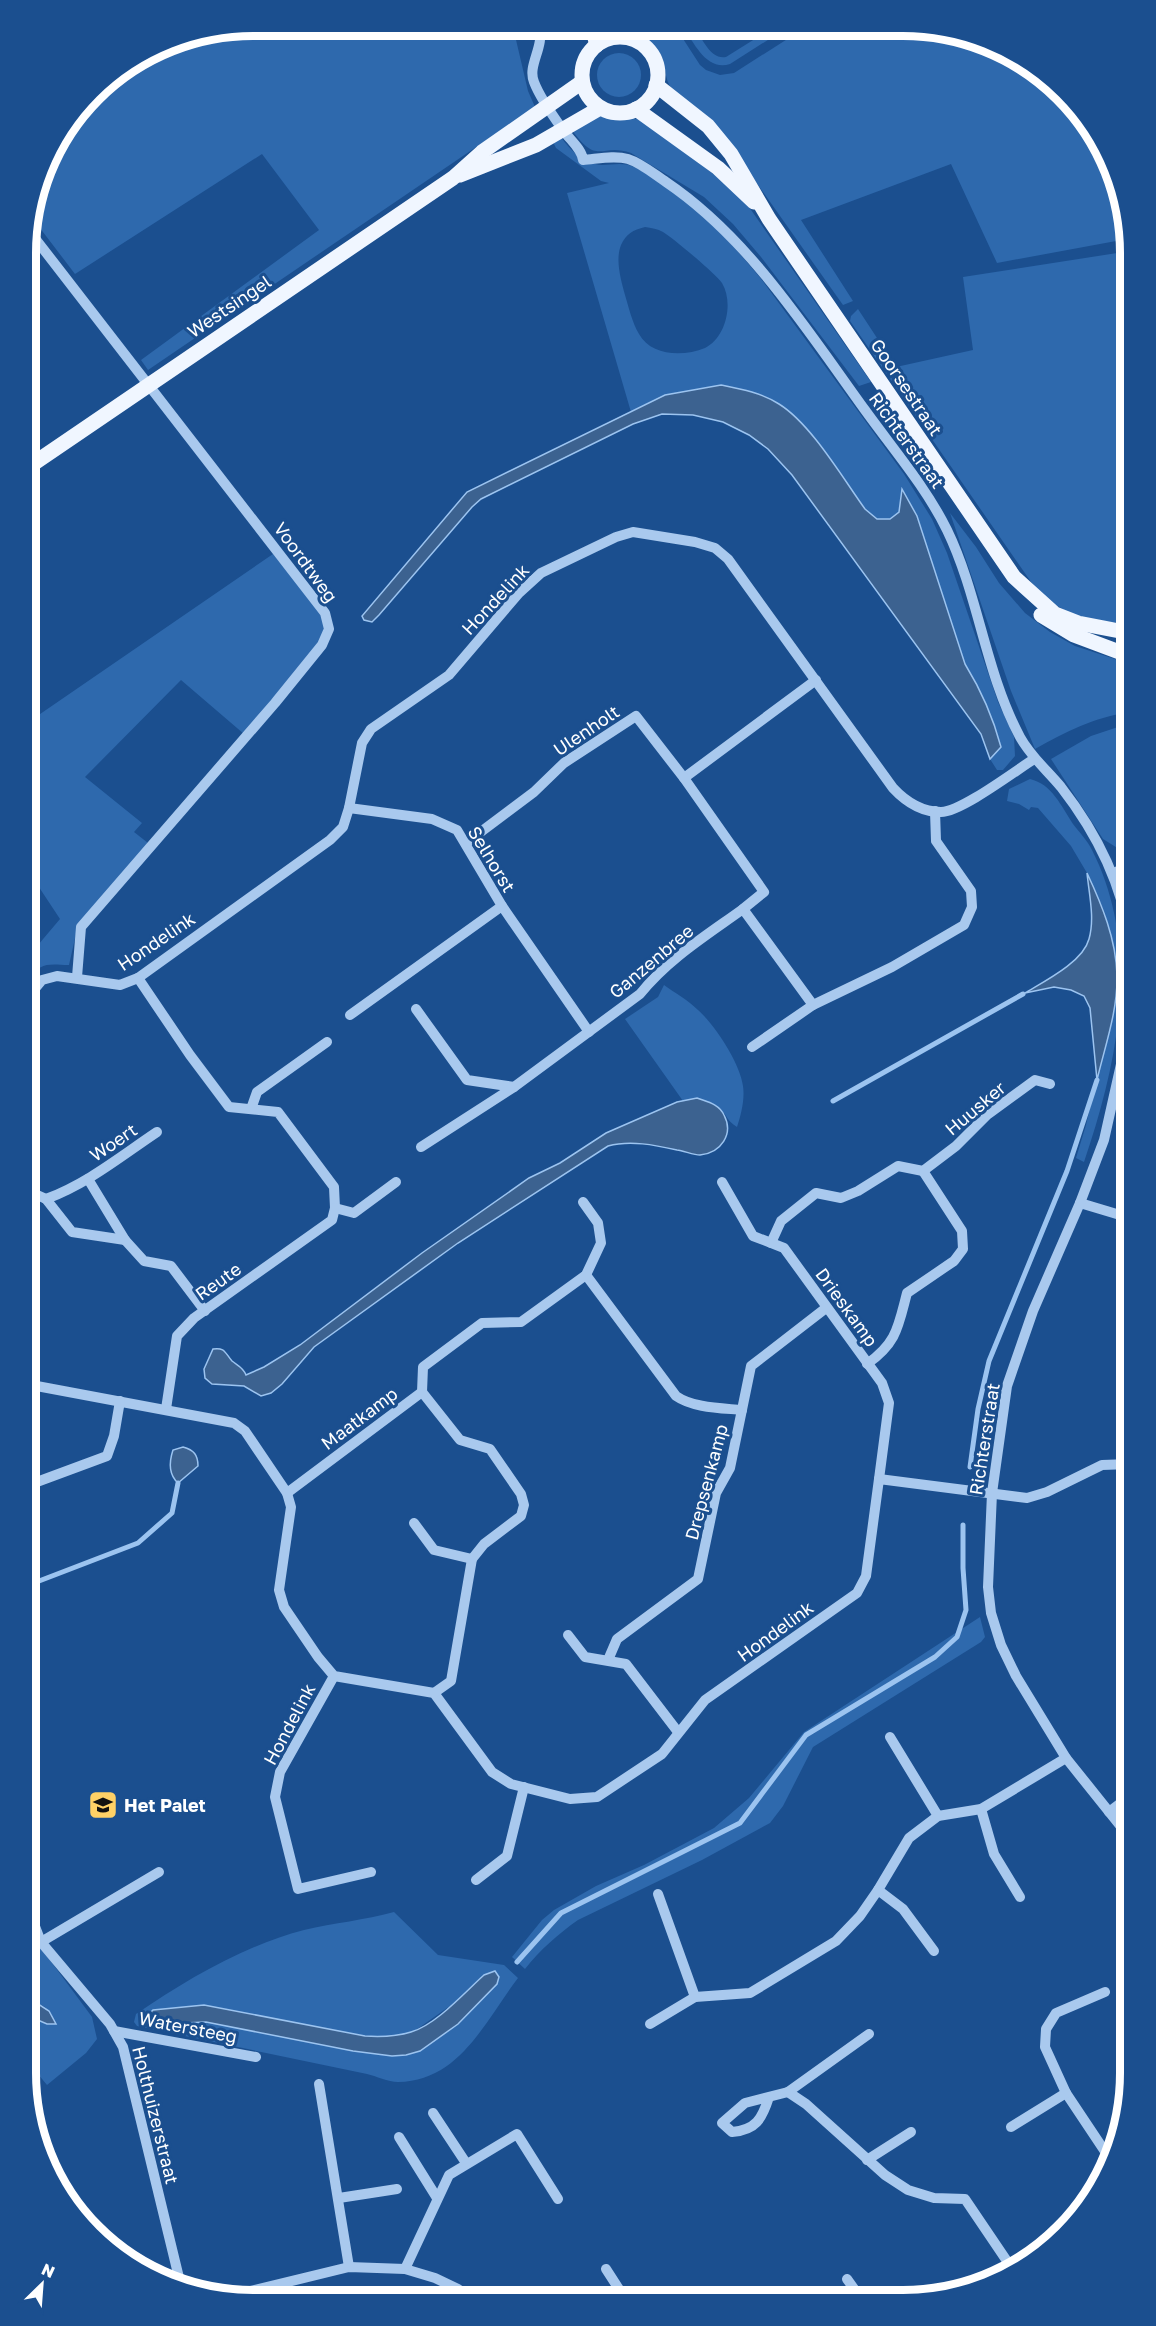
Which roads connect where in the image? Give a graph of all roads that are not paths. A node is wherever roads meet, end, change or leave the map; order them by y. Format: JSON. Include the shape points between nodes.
{"nodes":[{"id":1,"x":541,"y":36,"type":"edge"},
{"id":2,"x":594,"y":36,"type":"edge"},
{"id":3,"x":617,"y":36,"type":"edge"},
{"id":4,"x":630,"y":36,"type":"edge"},
{"id":5,"x":597,"y":45,"type":"junction"},
{"id":6,"x":582,"y":82,"type":"junction"},
{"id":7,"x":656,"y":86,"type":"junction"},
{"id":8,"x":548,"y":106,"type":"junction"},
{"id":9,"x":600,"y":108,"type":"junction"},
{"id":10,"x":636,"y":110,"type":"junction"},
{"id":11,"x":562,"y":130,"type":"junction"},
{"id":12,"x":453,"y":177,"type":"junction"},
{"id":13,"x":769,"y":219,"type":"junction"},
{"id":14,"x":36,"y":239,"type":"edge"},
{"id":15,"x":150,"y":384,"type":"junction"},
{"id":16,"x":36,"y":462,"type":"edge"},
{"id":17,"x":1014,"y":577,"type":"junction"},
{"id":18,"x":1120,"y":631,"type":"edge"},
{"id":19,"x":1120,"y":652,"type":"edge"},
{"id":20,"x":816,"y":680,"type":"junction"},
{"id":21,"x":1034,"y":759,"type":"junction"},
{"id":22,"x":684,"y":778,"type":"junction"},
{"id":23,"x":349,"y":808,"type":"junction"},
{"id":24,"x":935,"y":811,"type":"junction"},
{"id":25,"x":466,"y":843,"type":"junction"},
{"id":26,"x":1120,"y":870,"type":"edge"},
{"id":27,"x":1113,"y":873,"type":"junction"},
{"id":28,"x":1120,"y":901,"type":"edge"},
{"id":29,"x":502,"y":906,"type":"junction"},
{"id":30,"x":743,"y":909,"type":"junction"},
{"id":31,"x":77,"y":977,"type":"junction"},
{"id":32,"x":138,"y":978,"type":"junction"},
{"id":33,"x":36,"y":987,"type":"edge"},
{"id":34,"x":813,"y":1005,"type":"junction"},
{"id":35,"x":416,"y":1009,"type":"dead end"},
{"id":36,"x":350,"y":1015,"type":"dead end"},
{"id":37,"x":589,"y":1032,"type":"junction"},
{"id":38,"x":327,"y":1042,"type":"dead end"},
{"id":39,"x":752,"y":1047,"type":"dead end"},
{"id":40,"x":1120,"y":1069,"type":"edge"},
{"id":41,"x":1050,"y":1084,"type":"dead end"},
{"id":42,"x":514,"y":1087,"type":"junction"},
{"id":43,"x":251,"y":1109,"type":"junction"},
{"id":44,"x":157,"y":1132,"type":"dead end"},
{"id":45,"x":421,"y":1147,"type":"dead end"},
{"id":46,"x":923,"y":1171,"type":"junction"},
{"id":47,"x":88,"y":1179,"type":"junction"},
{"id":48,"x":396,"y":1182,"type":"dead end"},
{"id":49,"x":722,"y":1182,"type":"dead end"},
{"id":50,"x":36,"y":1194,"type":"edge"},
{"id":51,"x":46,"y":1199,"type":"junction"},
{"id":52,"x":584,"y":1202,"type":"dead end"},
{"id":53,"x":1080,"y":1203,"type":"junction"},
{"id":54,"x":334,"y":1208,"type":"junction"},
{"id":55,"x":1120,"y":1215,"type":"edge"},
{"id":56,"x":125,"y":1239,"type":"junction"},
{"id":57,"x":771,"y":1243,"type":"junction"},
{"id":58,"x":586,"y":1275,"type":"junction"},
{"id":59,"x":826,"y":1308,"type":"junction"},
{"id":60,"x":205,"y":1311,"type":"junction"},
{"id":61,"x":867,"y":1364,"type":"junction"},
{"id":62,"x":36,"y":1386,"type":"edge"},
{"id":63,"x":422,"y":1392,"type":"junction"},
{"id":64,"x":120,"y":1401,"type":"junction"},
{"id":65,"x":166,"y":1409,"type":"junction"},
{"id":66,"x":742,"y":1410,"type":"junction"},
{"id":67,"x":1120,"y":1464,"type":"edge"},
{"id":68,"x":879,"y":1479,"type":"junction"},
{"id":69,"x":36,"y":1482,"type":"edge"},
{"id":70,"x":287,"y":1492,"type":"junction"},
{"id":71,"x":992,"y":1493,"type":"junction"},
{"id":72,"x":414,"y":1523,"type":"dead end"},
{"id":73,"x":472,"y":1559,"type":"junction"},
{"id":74,"x":568,"y":1635,"type":"dead end"},
{"id":75,"x":608,"y":1660,"type":"junction"},
{"id":76,"x":334,"y":1676,"type":"junction"},
{"id":77,"x":434,"y":1693,"type":"junction"},
{"id":78,"x":678,"y":1732,"type":"junction"},
{"id":79,"x":890,"y":1737,"type":"dead end"},
{"id":80,"x":1066,"y":1758,"type":"junction"},
{"id":81,"x":524,"y":1787,"type":"junction"},
{"id":82,"x":1120,"y":1804,"type":"edge"},
{"id":83,"x":981,"y":1809,"type":"junction"},
{"id":84,"x":1109,"y":1812,"type":"junction"},
{"id":85,"x":938,"y":1816,"type":"junction"},
{"id":86,"x":1120,"y":1826,"type":"edge"},
{"id":87,"x":159,"y":1872,"type":"dead end"},
{"id":88,"x":371,"y":1872,"type":"dead end"},
{"id":89,"x":477,"y":1880,"type":"dead end"},
{"id":90,"x":878,"y":1890,"type":"junction"},
{"id":91,"x":658,"y":1894,"type":"dead end"},
{"id":92,"x":1020,"y":1897,"type":"dead end"},
{"id":93,"x":36,"y":1929,"type":"edge"},
{"id":94,"x":41,"y":1942,"type":"junction"},
{"id":95,"x":934,"y":1951,"type":"dead end"},
{"id":96,"x":1105,"y":1992,"type":"dead end"},
{"id":97,"x":695,"y":1996,"type":"junction"},
{"id":98,"x":650,"y":2024,"type":"dead end"},
{"id":99,"x":114,"y":2031,"type":"junction"},
{"id":100,"x":869,"y":2034,"type":"dead end"},
{"id":101,"x":256,"y":2057,"type":"dead end"},
{"id":102,"x":319,"y":2084,"type":"dead end"},
{"id":103,"x":788,"y":2092,"type":"junction"},
{"id":104,"x":1066,"y":2093,"type":"junction"},
{"id":105,"x":769,"y":2097,"type":"dead end"},
{"id":106,"x":433,"y":2113,"type":"dead end"},
{"id":107,"x":1011,"y":2127,"type":"dead end"},
{"id":108,"x":911,"y":2132,"type":"dead end"},
{"id":109,"x":399,"y":2137,"type":"dead end"},
{"id":110,"x":1105,"y":2151,"type":"edge"},
{"id":111,"x":867,"y":2160,"type":"junction"},
{"id":112,"x":466,"y":2163,"type":"junction"},
{"id":113,"x":397,"y":2189,"type":"dead end"},
{"id":114,"x":339,"y":2198,"type":"junction"},
{"id":115,"x":437,"y":2198,"type":"junction"},
{"id":116,"x":558,"y":2199,"type":"dead end"},
{"id":117,"x":1008,"y":2263,"type":"edge"},
{"id":118,"x":349,"y":2267,"type":"junction"},
{"id":119,"x":405,"y":2269,"type":"junction"},
{"id":120,"x":606,"y":2269,"type":"dead end"},
{"id":121,"x":179,"y":2276,"type":"edge"},
{"id":122,"x":847,"y":2278,"type":"dead end"},
{"id":123,"x":255,"y":2290,"type":"edge"},
{"id":124,"x":459,"y":2290,"type":"edge"},
{"id":125,"x":620,"y":2290,"type":"edge"},
{"id":126,"x":855,"y":2290,"type":"edge"}],
"edges":[{"from":1,"to":8,"type":"street","via":[[532,76]]},
{"from":2,"to":5,"type":"main road"},
{"from":3,"to":5,"type":"main road"},
{"from":4,"to":7,"type":"main road","via":[[654,60]]},
{"from":5,"to":6,"type":"main road","via":[[584,62]]},
{"from":6,"to":8,"type":"main road","name":"Westsingel"},
{"from":6,"to":9,"type":"main road"},
{"from":7,"to":10,"type":"main road","via":[[649,100]]},
{"from":7,"to":13,"type":"main road","name":"Goorsestraat","via":[[696,115],[720,140]]},
{"from":8,"to":11,"type":"street"},
{"from":8,"to":12,"type":"main road","name":"Westsingel"},
{"from":9,"to":10,"type":"main road","via":[[624,113]]},
{"from":9,"to":11,"type":"main road","name":"Westsingel"},
{"from":10,"to":13,"type":"main road","name":"Goorsestraat","via":[[718,168]]},
{"from":11,"to":12,"type":"main road","name":"Westsingel","via":[[536,145]]},
{"from":11,"to":21,"type":"street","name":"Richterstraat","via":[[583,153],[583,160],[630,159],[699,205],[723,227],[815,340],[929,497],[948,531],[1007,707]]},
{"from":12,"to":15,"type":"main road","name":"Westsingel"},
{"from":13,"to":17,"type":"main road","name":"Goorsestraat"},
{"from":14,"to":15,"type":"street","name":"Voordtweg"},
{"from":15,"to":16,"type":"main road","name":"Westsingel"},
{"from":15,"to":31,"type":"street","name":"Voordtweg","via":[[325,613],[329,629],[322,645],[275,703],[81,927]]},
{"from":17,"to":18,"type":"main road","name":"Goorsestraat","via":[[1055,614]]},
{"from":17,"to":19,"type":"main road","name":"Goorsestraat","via":[[1022,596],[1048,621]]},
{"from":20,"to":22,"type":"street"},
{"from":20,"to":23,"type":"street","name":"Hondelink","via":[[728,559],[715,548],[633,532],[541,573],[449,675],[371,729],[362,743]]},
{"from":20,"to":24,"type":"street","name":"Hondelink","via":[[892,788],[907,802]]},
{"from":21,"to":24,"type":"street","via":[[961,806]]},
{"from":21,"to":27,"type":"street","name":"Richterstraat","via":[[1061,788]]},
{"from":22,"to":25,"type":"street","name":"Ulenholt","via":[[636,716],[564,763],[534,792]]},
{"from":22,"to":30,"type":"street","name":"Ulenholt","via":[[764,892]]},
{"from":23,"to":25,"type":"street","name":"Selhorst","via":[[432,819],[457,830]]},
{"from":23,"to":32,"type":"street","name":"Hondelink","via":[[343,827],[330,840]]},
{"from":24,"to":34,"type":"street","via":[[936,842],[970,891],[972,907],[964,925],[892,967]]},
{"from":25,"to":29,"type":"street","name":"Selhorst"},
{"from":26,"to":27,"type":"street"},
{"from":27,"to":28,"type":"street","name":"Richterstraat"},
{"from":29,"to":36,"type":"street","name":"Selhorst"},
{"from":29,"to":37,"type":"street","name":"Selhorst"},
{"from":30,"to":34,"type":"street"},
{"from":30,"to":37,"type":"street","name":"Ganzenbree","via":[[672,960],[640,993]]},
{"from":31,"to":32,"type":"street","name":"Hondelink","via":[[120,985]]},
{"from":31,"to":33,"type":"street","name":"Hondelink","via":[[57,976],[42,980]]},
{"from":32,"to":43,"type":"street","via":[[229,1107]]},
{"from":34,"to":39,"type":"street"},
{"from":35,"to":42,"type":"street","via":[[467,1080]]},
{"from":37,"to":42,"type":"street","name":"Ganzenbree"},
{"from":38,"to":43,"type":"street","via":[[257,1092]]},
{"from":40,"to":53,"type":"street","name":"Richterstraat","via":[[1104,1140]]},
{"from":41,"to":46,"type":"street","name":"Huusker","via":[[1035,1080],[987,1115]]},
{"from":42,"to":45,"type":"street","name":"Ganzenbree"},
{"from":43,"to":54,"type":"street","via":[[278,1112],[334,1187]]},
{"from":44,"to":47,"type":"street","name":"Woert"},
{"from":46,"to":57,"type":"street","via":[[898,1166],[841,1198],[816,1193],[781,1221]]},
{"from":46,"to":61,"type":"street","via":[[962,1231],[963,1249],[954,1262],[907,1293],[898,1328],[885,1351]]},
{"from":47,"to":51,"type":"street","name":"Woert"},
{"from":47,"to":56,"type":"street","name":"Woert"},
{"from":48,"to":54,"type":"street","via":[[354,1213]]},
{"from":49,"to":57,"type":"street","name":"Drieskamp","via":[[753,1236]]},
{"from":50,"to":51,"type":"street"},
{"from":51,"to":56,"type":"street","via":[[72,1232]]},
{"from":52,"to":58,"type":"street","name":"Maatkamp","via":[[598,1223],[601,1243]]},
{"from":53,"to":55,"type":"street"},
{"from":53,"to":71,"type":"street","name":"Richterstraat","via":[[1033,1311],[1007,1386]]},
{"from":54,"to":60,"type":"street","name":"Reute","via":[[332,1220]]},
{"from":56,"to":60,"type":"street","name":"Woert","via":[[144,1261],[171,1266]]},
{"from":57,"to":59,"type":"street","name":"Drieskamp","via":[[784,1248]]},
{"from":58,"to":63,"type":"street","name":"Maatkamp","via":[[521,1322],[482,1323],[423,1367]]},
{"from":58,"to":66,"type":"street","via":[[676,1396],[682,1401]]},
{"from":59,"to":61,"type":"street","name":"Drieskamp"},
{"from":59,"to":66,"type":"street","name":"Drepsenkamp","via":[[751,1366]]},
{"from":60,"to":65,"type":"street","name":"Reute","via":[[177,1336]]},
{"from":61,"to":68,"type":"street","name":"Drieskamp","via":[[882,1383],[889,1403]]},
{"from":62,"to":64,"type":"street"},
{"from":63,"to":70,"type":"street","name":"Maatkamp"},
{"from":63,"to":73,"type":"street","via":[[460,1440],[490,1449],[521,1494],[521,1516],[484,1544]]},
{"from":64,"to":65,"type":"street"},
{"from":64,"to":69,"type":"street","via":[[107,1456]]},
{"from":65,"to":70,"type":"street","via":[[234,1423],[245,1431]]},
{"from":66,"to":75,"type":"street","name":"Drepsenkamp","via":[[730,1468],[716,1493],[698,1579],[617,1639]]},
{"from":67,"to":71,"type":"street","via":[[1102,1465],[1027,1498]]},
{"from":68,"to":71,"type":"street"},
{"from":68,"to":78,"type":"street","name":"Hondelink","via":[[866,1576],[857,1593],[705,1700]]},
{"from":70,"to":76,"type":"street","name":"Hondelink","via":[[291,1507],[279,1590],[284,1607]]},
{"from":71,"to":80,"type":"street","name":"Richterstraat","via":[[988,1587],[991,1613],[1016,1676]]},
{"from":72,"to":73,"type":"street","via":[[434,1550]]},
{"from":73,"to":77,"type":"street","via":[[451,1681]]},
{"from":74,"to":75,"type":"street","via":[[585,1657]]},
{"from":75,"to":78,"type":"street","via":[[626,1664]]},
{"from":76,"to":77,"type":"street","name":"Hondelink"},
{"from":76,"to":88,"type":"street","name":"Hondelink","via":[[280,1772],[275,1797],[298,1890]]},
{"from":77,"to":81,"type":"street","name":"Hondelink","via":[[492,1772]]},
{"from":78,"to":81,"type":"street","name":"Hondelink","via":[[662,1754],[597,1797],[570,1799]]},
{"from":79,"to":85,"type":"street"},
{"from":80,"to":83,"type":"street"},
{"from":80,"to":84,"type":"street","name":"Richterstraat"},
{"from":81,"to":89,"type":"street","via":[[507,1856]]},
{"from":82,"to":84,"type":"street"},
{"from":83,"to":85,"type":"street"},
{"from":83,"to":92,"type":"street","via":[[994,1854]]},
{"from":84,"to":86,"type":"street","name":"Richterstraat"},
{"from":85,"to":90,"type":"street","via":[[909,1838]]},
{"from":87,"to":94,"type":"street"},
{"from":90,"to":95,"type":"street","via":[[903,1909]]},
{"from":90,"to":97,"type":"street","via":[[836,1941],[750,1993]]},
{"from":91,"to":97,"type":"street"},
{"from":93,"to":94,"type":"street","name":"Holthuizerstraat"},
{"from":94,"to":99,"type":"street","name":"Holthuizerstraat"},
{"from":96,"to":104,"type":"street","via":[[1056,2013],[1046,2029],[1045,2047]]},
{"from":97,"to":98,"type":"street"},
{"from":99,"to":101,"type":"street","name":"Watersteeg"},
{"from":99,"to":121,"type":"street","name":"Holthuizerstraat","via":[[123,2046]]},
{"from":100,"to":103,"type":"street"},
{"from":102,"to":114,"type":"street"},
{"from":103,"to":105,"type":"street"},
{"from":103,"to":111,"type":"street","via":[[806,2103]]},
{"from":104,"to":107,"type":"street"},
{"from":104,"to":110,"type":"street"},
{"from":106,"to":112,"type":"street"},
{"from":108,"to":111,"type":"street"},
{"from":109,"to":115,"type":"street"},
{"from":111,"to":117,"type":"street","via":[[908,2190],[934,2198],[965,2199]]},
{"from":112,"to":115,"type":"street","via":[[449,2175]]},
{"from":112,"to":116,"type":"street","via":[[517,2134]]},
{"from":113,"to":114,"type":"street"},
{"from":114,"to":118,"type":"street"},
{"from":115,"to":119,"type":"street"},
{"from":118,"to":119,"type":"street"},
{"from":118,"to":123,"type":"street"},
{"from":119,"to":124,"type":"street"},
{"from":120,"to":125,"type":"street"},
{"from":122,"to":126,"type":"street"}]}
